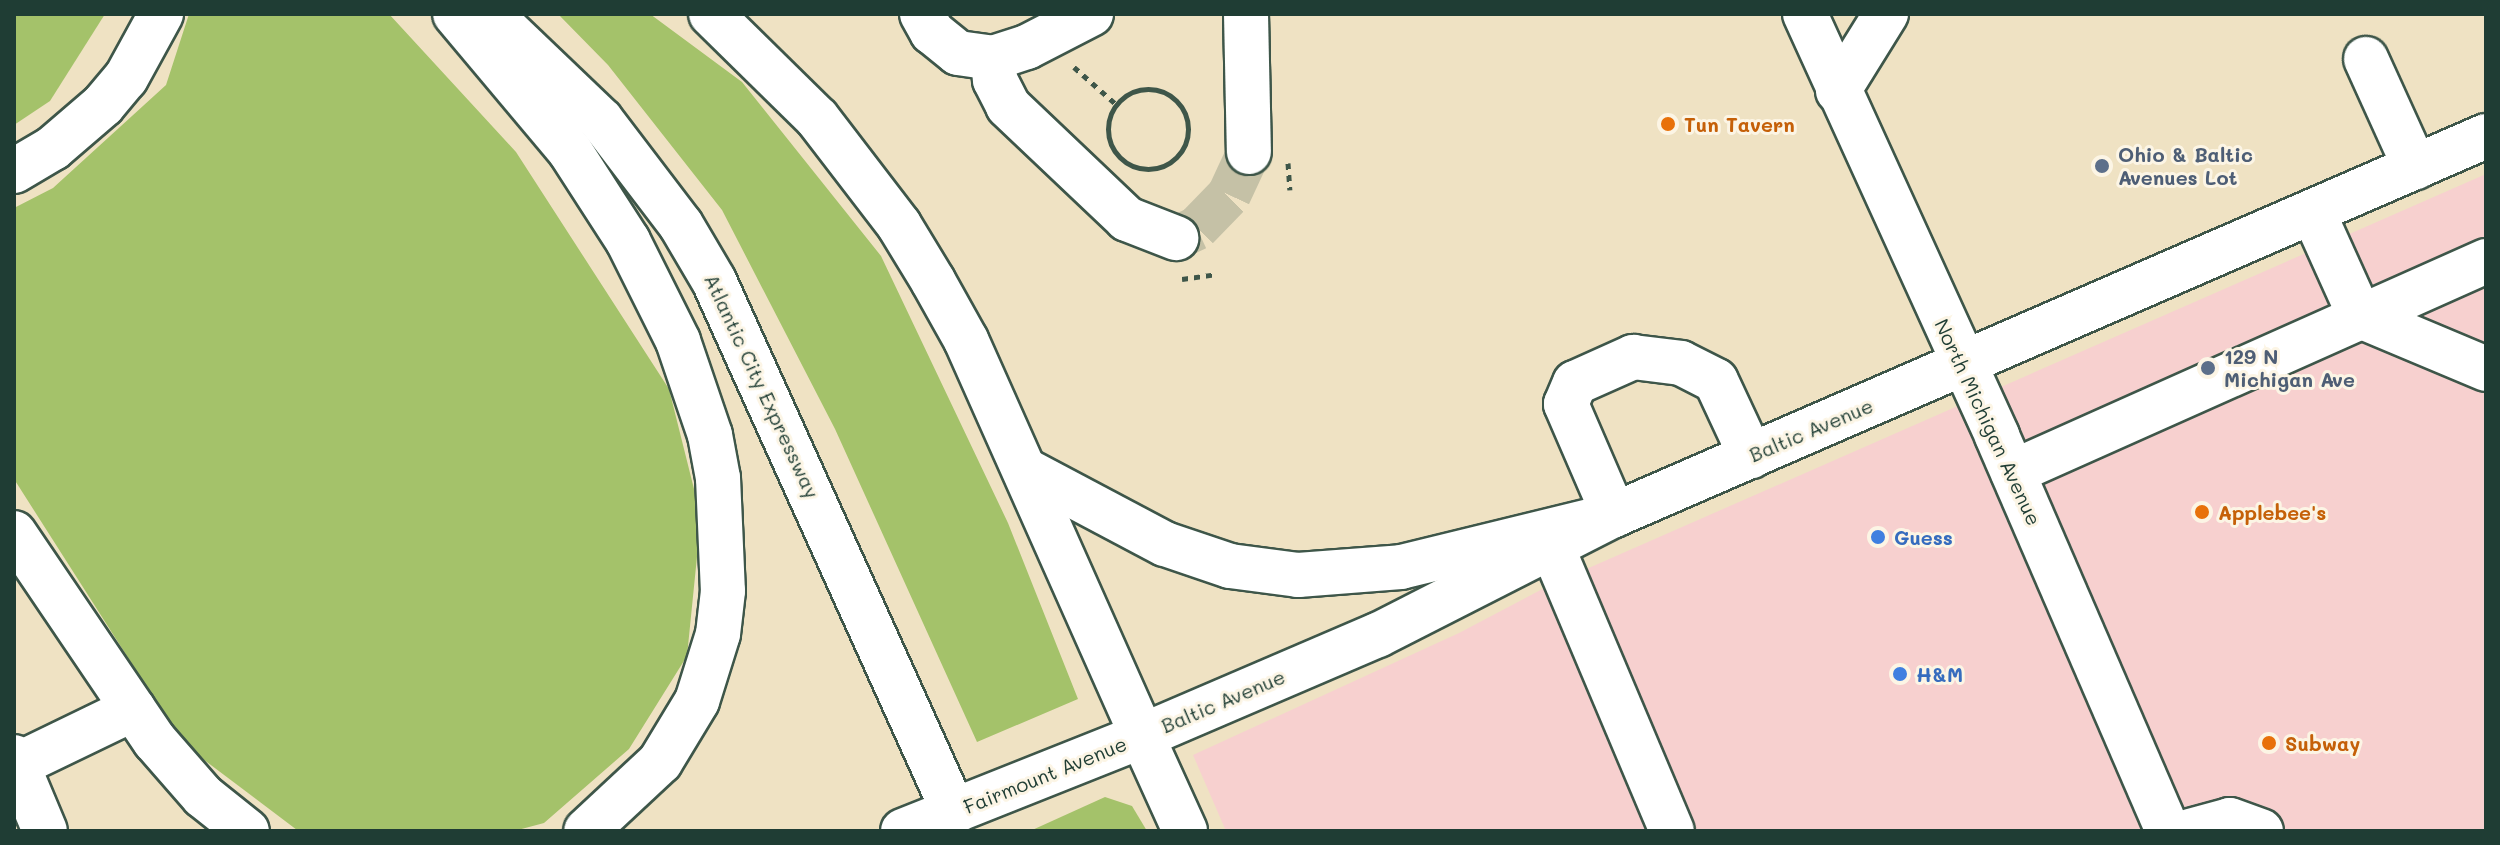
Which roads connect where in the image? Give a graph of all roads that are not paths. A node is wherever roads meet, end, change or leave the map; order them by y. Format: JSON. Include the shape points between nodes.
{"nodes":[{"id":1,"x":455,"y":14,"type":"edge"},
{"id":2,"x":490,"y":14,"type":"edge"},
{"id":3,"x":711,"y":14,"type":"edge"},
{"id":4,"x":922,"y":14,"type":"edge"},
{"id":5,"x":1091,"y":14,"type":"edge"},
{"id":6,"x":1246,"y":14,"type":"edge"},
{"id":7,"x":1805,"y":14,"type":"edge"},
{"id":8,"x":1886,"y":14,"type":"edge"},
{"id":9,"x":153,"y":30,"type":"edge"},
{"id":10,"x":993,"y":58,"type":"junction"},
{"id":11,"x":2366,"y":59,"type":"dead end"},
{"id":12,"x":1838,"y":91,"type":"junction"},
{"id":13,"x":2486,"y":136,"type":"edge"},
{"id":14,"x":1249,"y":152,"type":"tunnel mouth"},
{"id":15,"x":2415,"y":167,"type":"junction"},
{"id":16,"x":14,"y":171,"type":"edge"},
{"id":17,"x":2313,"y":212,"type":"junction"},
{"id":18,"x":1176,"y":238,"type":"dead end"},
{"id":19,"x":2486,"y":261,"type":"edge"},
{"id":20,"x":2360,"y":316,"type":"junction"},
{"id":21,"x":1963,"y":366,"type":"junction"},
{"id":22,"x":2486,"y":369,"type":"edge"},
{"id":23,"x":1751,"y":456,"type":"junction"},
{"id":24,"x":1025,"y":470,"type":"junction"},
{"id":25,"x":2013,"y":472,"type":"junction"},
{"id":26,"x":1614,"y":515,"type":"junction"},
{"id":27,"x":14,"y":533,"type":"edge"},
{"id":28,"x":1552,"y":547,"type":"junction"},
{"id":29,"x":133,"y":709,"type":"junction"},
{"id":30,"x":1142,"y":736,"type":"junction"},
{"id":31,"x":16,"y":761,"type":"edge"},
{"id":32,"x":958,"y":822,"type":"edge"},
{"id":33,"x":45,"y":831,"type":"edge"},
{"id":34,"x":247,"y":831,"type":"edge"},
{"id":35,"x":586,"y":831,"type":"edge"},
{"id":36,"x":903,"y":831,"type":"edge"},
{"id":37,"x":1185,"y":831,"type":"edge"},
{"id":38,"x":1672,"y":831,"type":"edge"},
{"id":39,"x":2168,"y":831,"type":"edge"},
{"id":40,"x":2190,"y":831,"type":"edge"},
{"id":41,"x":2261,"y":831,"type":"edge"}],
"edges":[{"from":1,"to":35,"type":"main road","via":[[570,151],[628,241],[678,341],[710,435],[718,478],[723,591],[718,634],[697,701],[645,780]]},
{"from":2,"to":32,"type":"main road","name":"Atlantic City Expressway","via":[[601,120],[681,225],[714,281]]},
{"from":3,"to":24,"type":"main road","via":[[817,118],[899,225],[966,340]]},
{"from":4,"to":10,"type":"main road","via":[[932,32],[958,53]]},
{"from":5,"to":10,"type":"main road"},
{"from":6,"to":14,"type":"main road"},
{"from":7,"to":12,"type":"main road","name":"North Michigan Avenue"},
{"from":8,"to":12,"type":"main road"},
{"from":9,"to":16,"type":"main road","via":[[103,105],[53,148]]},
{"from":10,"to":18,"type":"main road","via":[[995,80],[1008,106],[1127,219]]},
{"from":11,"to":15,"type":"main road"},
{"from":12,"to":21,"type":"main road","name":"North Michigan Avenue"},
{"from":13,"to":15,"type":"main road","name":"Baltic Avenue"},
{"from":15,"to":17,"type":"main road","name":"Baltic Avenue"},
{"from":17,"to":20,"type":"main road"},
{"from":17,"to":21,"type":"main road","name":"Baltic Avenue"},
{"from":19,"to":20,"type":"main road"},
{"from":20,"to":22,"type":"main road"},
{"from":20,"to":25,"type":"main road"},
{"from":21,"to":23,"type":"main road","name":"Baltic Avenue"},
{"from":21,"to":25,"type":"main road","name":"North Michigan Avenue"},
{"from":23,"to":26,"type":"main road","name":"Baltic Avenue"},
{"from":23,"to":26,"type":"main road","via":[[1716,381],[1681,363],[1633,357],[1575,383],[1566,404]]},
{"from":24,"to":26,"type":"main road","via":[[1165,544],[1230,566],[1298,575],[1401,567]]},
{"from":24,"to":30,"type":"main road"},
{"from":25,"to":39,"type":"main road","name":"North Michigan Avenue"},
{"from":26,"to":28,"type":"main road","name":"Baltic Avenue"},
{"from":27,"to":29,"type":"main road"},
{"from":28,"to":30,"type":"main road","name":"Baltic Avenue","via":[[1378,635]]},
{"from":28,"to":38,"type":"main road"},
{"from":29,"to":31,"type":"main road"},
{"from":29,"to":34,"type":"main road","via":[[192,784]]},
{"from":30,"to":32,"type":"main road","name":"Fairmount Avenue"},
{"from":30,"to":37,"type":"main road"},
{"from":31,"to":33,"type":"main road"},
{"from":32,"to":36,"type":"main road","name":"Fairmount Avenue"},
{"from":40,"to":41,"type":"main road","via":[[2230,820]]}]}
